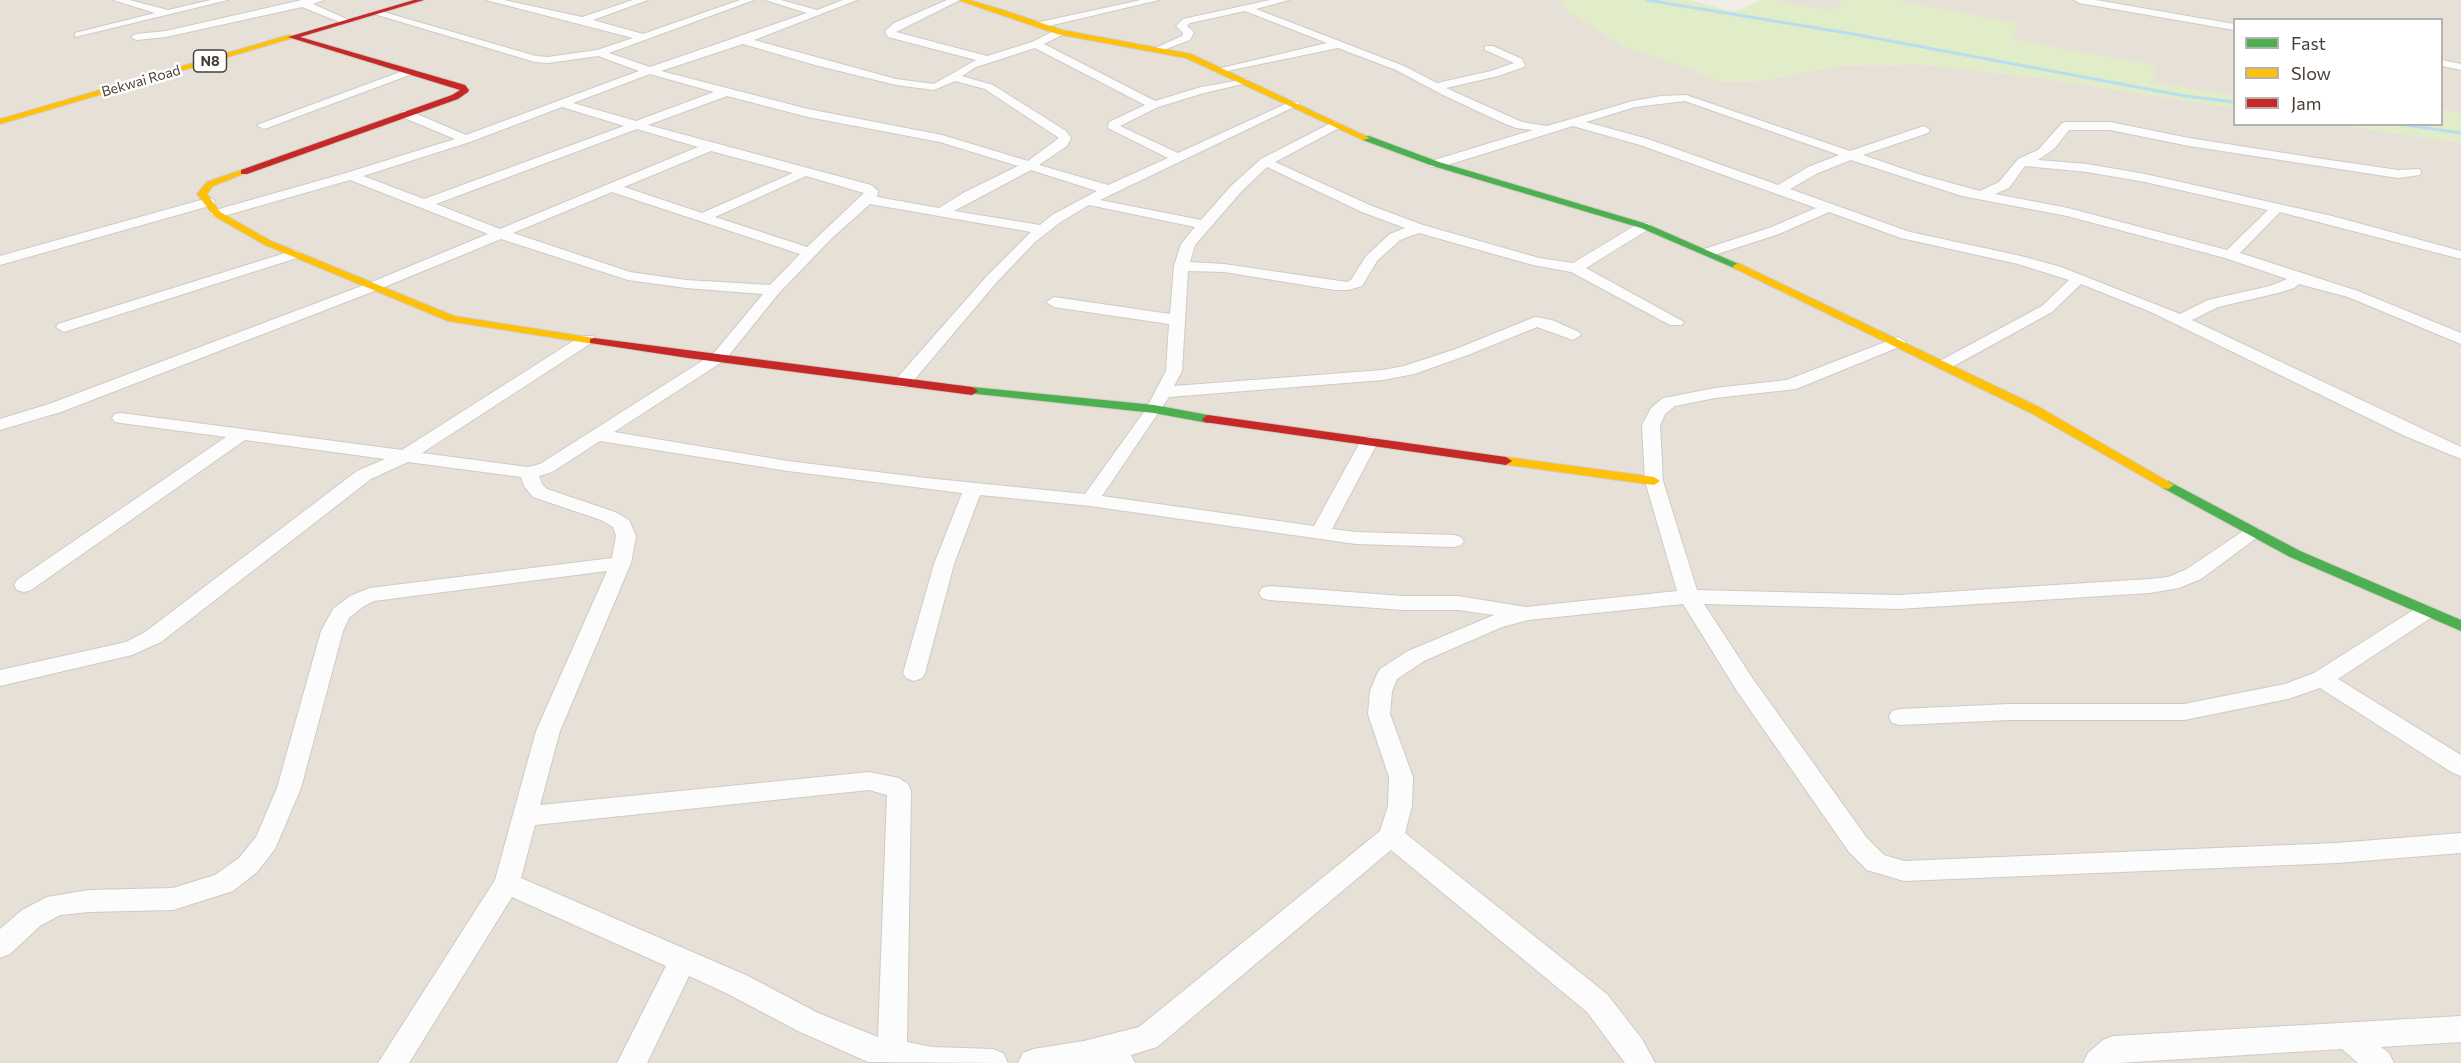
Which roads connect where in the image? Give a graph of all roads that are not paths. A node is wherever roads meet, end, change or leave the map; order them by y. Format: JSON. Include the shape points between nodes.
{"nodes":[{"id":1,"x":118,"y":0,"type":"edge"},
{"id":2,"x":223,"y":0,"type":"edge"},
{"id":3,"x":320,"y":0,"type":"edge"},
{"id":4,"x":421,"y":0,"type":"edge"},
{"id":5,"x":491,"y":0,"type":"edge"},
{"id":6,"x":643,"y":0,"type":"edge"},
{"id":7,"x":749,"y":0,"type":"edge"},
{"id":8,"x":770,"y":0,"type":"edge"},
{"id":9,"x":852,"y":0,"type":"edge"},
{"id":10,"x":955,"y":0,"type":"edge"},
{"id":11,"x":961,"y":0,"type":"edge"},
{"id":12,"x":1154,"y":0,"type":"edge"},
{"id":13,"x":1284,"y":0,"type":"edge"},
{"id":14,"x":2079,"y":0,"type":"edge"},
{"id":15,"x":299,"y":2,"type":"edge"},
{"id":16,"x":1245,"y":8,"type":"junction"},
{"id":17,"x":168,"y":13,"type":"junction"},
{"id":18,"x":376,"y":13,"type":"junction"},
{"id":19,"x":818,"y":13,"type":"junction"},
{"id":20,"x":583,"y":20,"type":"junction"},
{"id":21,"x":346,"y":21,"type":"junction"},
{"id":22,"x":1038,"y":25,"type":"junction"},
{"id":23,"x":2233,"y":27,"type":"edge"},
{"id":24,"x":1060,"y":32,"type":"junction"},
{"id":25,"x":78,"y":35,"type":"dead end"},
{"id":26,"x":136,"y":37,"type":"dead end"},
{"id":27,"x":292,"y":37,"type":"junction"},
{"id":28,"x":642,"y":37,"type":"junction"},
{"id":29,"x":742,"y":40,"type":"junction"},
{"id":30,"x":1036,"y":44,"type":"junction"},
{"id":31,"x":1343,"y":44,"type":"junction"},
{"id":32,"x":1489,"y":48,"type":"dead end"},
{"id":33,"x":1158,"y":49,"type":"junction"},
{"id":34,"x":599,"y":53,"type":"junction"},
{"id":35,"x":988,"y":60,"type":"junction"},
{"id":36,"x":2443,"y":63,"type":"edge"},
{"id":37,"x":2461,"y":67,"type":"edge"},
{"id":38,"x":649,"y":70,"type":"junction"},
{"id":39,"x":1221,"y":71,"type":"junction"},
{"id":40,"x":408,"y":72,"type":"junction"},
{"id":41,"x":953,"y":77,"type":"junction"},
{"id":42,"x":1243,"y":81,"type":"junction"},
{"id":43,"x":1435,"y":87,"type":"junction"},
{"id":44,"x":726,"y":92,"type":"junction"},
{"id":45,"x":561,"y":103,"type":"junction"},
{"id":46,"x":1294,"y":104,"type":"junction"},
{"id":47,"x":1154,"y":105,"type":"junction"},
{"id":48,"x":406,"y":114,"type":"junction"},
{"id":49,"x":0,"y":122,"type":"edge"},
{"id":50,"x":1571,"y":122,"type":"junction"},
{"id":51,"x":262,"y":125,"type":"dead end"},
{"id":52,"x":636,"y":125,"type":"junction"},
{"id":53,"x":1520,"y":125,"type":"junction"},
{"id":54,"x":1335,"y":126,"type":"junction"},
{"id":55,"x":1548,"y":129,"type":"junction"},
{"id":56,"x":1924,"y":130,"type":"dead end"},
{"id":57,"x":1530,"y":135,"type":"junction"},
{"id":58,"x":466,"y":139,"type":"junction"},
{"id":59,"x":710,"y":147,"type":"junction"},
{"id":60,"x":1851,"y":155,"type":"junction"},
{"id":61,"x":1178,"y":158,"type":"junction"},
{"id":62,"x":1265,"y":162,"type":"junction"},
{"id":63,"x":2022,"y":162,"type":"junction"},
{"id":64,"x":1436,"y":165,"type":"junction"},
{"id":65,"x":1029,"y":166,"type":"junction"},
{"id":66,"x":805,"y":172,"type":"junction"},
{"id":67,"x":2415,"y":172,"type":"dead end"},
{"id":68,"x":351,"y":176,"type":"junction"},
{"id":69,"x":612,"y":188,"type":"junction"},
{"id":70,"x":1109,"y":190,"type":"junction"},
{"id":71,"x":1778,"y":191,"type":"junction"},
{"id":72,"x":1981,"y":196,"type":"junction"},
{"id":73,"x":867,"y":199,"type":"junction"},
{"id":74,"x":1087,"y":201,"type":"junction"},
{"id":75,"x":208,"y":202,"type":"junction"},
{"id":76,"x":424,"y":204,"type":"junction"},
{"id":77,"x":1827,"y":208,"type":"junction"},
{"id":78,"x":2277,"y":208,"type":"junction"},
{"id":79,"x":941,"y":213,"type":"junction"},
{"id":80,"x":217,"y":214,"type":"junction"},
{"id":81,"x":704,"y":216,"type":"junction"},
{"id":82,"x":1203,"y":225,"type":"junction"},
{"id":83,"x":1644,"y":226,"type":"junction"},
{"id":84,"x":1418,"y":228,"type":"junction"},
{"id":85,"x":1041,"y":229,"type":"junction"},
{"id":86,"x":501,"y":234,"type":"junction"},
{"id":87,"x":1709,"y":252,"type":"junction"},
{"id":88,"x":810,"y":253,"type":"junction"},
{"id":89,"x":295,"y":254,"type":"junction"},
{"id":90,"x":2230,"y":255,"type":"junction"},
{"id":91,"x":2461,"y":255,"type":"edge"},
{"id":92,"x":0,"y":261,"type":"edge"},
{"id":93,"x":1181,"y":266,"type":"junction"},
{"id":94,"x":1575,"y":268,"type":"junction"},
{"id":95,"x":2297,"y":278,"type":"junction"},
{"id":96,"x":2078,"y":279,"type":"junction"},
{"id":97,"x":372,"y":287,"type":"junction"},
{"id":98,"x":774,"y":290,"type":"junction"},
{"id":99,"x":1054,"y":302,"type":"dead end"},
{"id":100,"x":1177,"y":320,"type":"junction"},
{"id":101,"x":2179,"y":321,"type":"junction"},
{"id":102,"x":1676,"y":322,"type":"dead end"},
{"id":103,"x":64,"y":327,"type":"dead end"},
{"id":104,"x":1573,"y":335,"type":"dead end"},
{"id":105,"x":587,"y":339,"type":"junction"},
{"id":106,"x":2461,"y":339,"type":"edge"},
{"id":107,"x":1898,"y":342,"type":"junction"},
{"id":108,"x":719,"y":357,"type":"junction"},
{"id":109,"x":1944,"y":365,"type":"junction"},
{"id":110,"x":903,"y":382,"type":"junction"},
{"id":111,"x":1163,"y":392,"type":"junction"},
{"id":112,"x":1154,"y":409,"type":"junction"},
{"id":113,"x":121,"y":418,"type":"dead end"},
{"id":114,"x":0,"y":424,"type":"edge"},
{"id":115,"x":241,"y":435,"type":"junction"},
{"id":116,"x":597,"y":435,"type":"junction"},
{"id":117,"x":1369,"y":442,"type":"junction"},
{"id":118,"x":2461,"y":454,"type":"edge"},
{"id":119,"x":404,"y":457,"type":"junction"},
{"id":120,"x":529,"y":473,"type":"junction"},
{"id":121,"x":1654,"y":481,"type":"junction"},
{"id":122,"x":973,"y":488,"type":"junction"},
{"id":123,"x":1090,"y":500,"type":"junction"},
{"id":124,"x":1320,"y":533,"type":"junction"},
{"id":125,"x":2253,"y":533,"type":"junction"},
{"id":126,"x":1454,"y":541,"type":"dead end"},
{"id":127,"x":621,"y":562,"type":"junction"},
{"id":128,"x":24,"y":585,"type":"dead end"},
{"id":129,"x":1269,"y":593,"type":"dead end"},
{"id":130,"x":1689,"y":597,"type":"junction"},
{"id":131,"x":2425,"y":612,"type":"junction"},
{"id":132,"x":1528,"y":613,"type":"junction"},
{"id":133,"x":2461,"y":626,"type":"edge"},
{"id":134,"x":914,"y":673,"type":"dead end"},
{"id":135,"x":0,"y":678,"type":"edge"},
{"id":136,"x":2322,"y":679,"type":"junction"},
{"id":137,"x":1900,"y":717,"type":"dead end"},
{"id":138,"x":2461,"y":767,"type":"edge"},
{"id":139,"x":524,"y":816,"type":"junction"},
{"id":140,"x":1391,"y":836,"type":"junction"},
{"id":141,"x":2461,"y":843,"type":"edge"},
{"id":142,"x":507,"y":884,"type":"junction"},
{"id":143,"x":0,"y":946,"type":"edge"},
{"id":144,"x":682,"y":961,"type":"junction"},
{"id":145,"x":2461,"y":1029,"type":"edge"},
{"id":146,"x":2349,"y":1037,"type":"junction"},
{"id":147,"x":1115,"y":1055,"type":"edge"},
{"id":148,"x":893,"y":1058,"type":"edge"},
{"id":149,"x":393,"y":1063,"type":"edge"},
{"id":150,"x":632,"y":1063,"type":"edge"},
{"id":151,"x":993,"y":1063,"type":"edge"},
{"id":152,"x":1033,"y":1063,"type":"edge"},
{"id":153,"x":1640,"y":1063,"type":"edge"},
{"id":154,"x":2098,"y":1063,"type":"edge"},
{"id":155,"x":2379,"y":1063,"type":"edge"}],
"edges":[{"from":1,"to":17,"type":"street"},
{"from":2,"to":17,"type":"street"},
{"from":3,"to":15,"type":"street"},
{"from":4,"to":18,"type":"main road","name":"Bekwai Road","number":"N8"},
{"from":5,"to":20,"type":"street"},
{"from":6,"to":20,"type":"street"},
{"from":7,"to":28,"type":"street"},
{"from":8,"to":19,"type":"street"},
{"from":9,"to":19,"type":"street"},
{"from":10,"to":35,"type":"street","via":[[898,25],[890,31],[892,35]]},
{"from":11,"to":22,"type":"main road"},
{"from":12,"to":22,"type":"street"},
{"from":13,"to":16,"type":"street"},
{"from":14,"to":23,"type":"street"},
{"from":15,"to":21,"type":"street"},
{"from":15,"to":26,"type":"street","via":[[166,34]]},
{"from":16,"to":31,"type":"street"},
{"from":16,"to":33,"type":"street","via":[[1187,21],[1181,26],[1189,36]]},
{"from":17,"to":25,"type":"street"},
{"from":18,"to":21,"type":"main road","name":"Bekwai Road","number":"N8"},
{"from":18,"to":34,"type":"street","via":[[535,59]]},
{"from":19,"to":29,"type":"street"},
{"from":20,"to":28,"type":"street"},
{"from":21,"to":27,"type":"main road","name":"Bekwai Road","number":"N8"},
{"from":22,"to":24,"type":"main road"},
{"from":24,"to":30,"type":"street"},
{"from":24,"to":33,"type":"main road"},
{"from":27,"to":40,"type":"main road"},
{"from":27,"to":49,"type":"main road","name":"Bekwai Road","number":"N8"},
{"from":28,"to":34,"type":"street"},
{"from":29,"to":38,"type":"street"},
{"from":29,"to":41,"type":"street","via":[[819,63],[922,86],[940,85]]},
{"from":30,"to":35,"type":"street"},
{"from":30,"to":47,"type":"street"},
{"from":31,"to":39,"type":"street"},
{"from":31,"to":43,"type":"street"},
{"from":32,"to":43,"type":"street","via":[[1518,60],[1520,65]]},
{"from":33,"to":39,"type":"main road","via":[[1188,56]]},
{"from":34,"to":38,"type":"street"},
{"from":35,"to":41,"type":"street"},
{"from":36,"to":37,"type":"street"},
{"from":38,"to":44,"type":"street"},
{"from":38,"to":45,"type":"street"},
{"from":39,"to":42,"type":"main road"},
{"from":40,"to":48,"type":"main road","via":[[465,90]]},
{"from":40,"to":51,"type":"street"},
{"from":41,"to":65,"type":"street","via":[[989,87],[1062,134],[1063,143]]},
{"from":42,"to":46,"type":"main road"},
{"from":42,"to":47,"type":"street"},
{"from":43,"to":53,"type":"street"},
{"from":44,"to":52,"type":"street"},
{"from":44,"to":65,"type":"street","via":[[826,117],[927,135]]},
{"from":45,"to":52,"type":"street"},
{"from":45,"to":58,"type":"street"},
{"from":46,"to":54,"type":"main road"},
{"from":46,"to":61,"type":"street"},
{"from":47,"to":61,"type":"street","via":[[1116,122],[1114,128]]},
{"from":48,"to":58,"type":"street"},
{"from":48,"to":75,"type":"main road","via":[[210,184],[202,194]]},
{"from":50,"to":55,"type":"street"},
{"from":50,"to":60,"type":"street","via":[[1633,104],[1686,98]]},
{"from":50,"to":71,"type":"street","via":[[1644,142]]},
{"from":52,"to":59,"type":"street"},
{"from":52,"to":76,"type":"street"},
{"from":53,"to":55,"type":"street"},
{"from":53,"to":57,"type":"street"},
{"from":54,"to":62,"type":"street"},
{"from":54,"to":64,"type":"main road"},
{"from":55,"to":57,"type":"street"},
{"from":56,"to":60,"type":"street"},
{"from":57,"to":64,"type":"street"},
{"from":58,"to":68,"type":"street"},
{"from":59,"to":66,"type":"street"},
{"from":59,"to":69,"type":"street"},
{"from":60,"to":71,"type":"street"},
{"from":60,"to":72,"type":"street"},
{"from":61,"to":70,"type":"street"},
{"from":62,"to":82,"type":"street"},
{"from":62,"to":84,"type":"street"},
{"from":63,"to":67,"type":"street","via":[[2042,153],[2066,126],[2110,126],[2326,164],[2398,174]]},
{"from":63,"to":72,"type":"street","via":[[2004,185]]},
{"from":63,"to":78,"type":"street","via":[[2130,175]]},
{"from":64,"to":83,"type":"main road"},
{"from":65,"to":70,"type":"street"},
{"from":65,"to":79,"type":"street"},
{"from":66,"to":73,"type":"street","via":[[866,188],[871,191]]},
{"from":66,"to":81,"type":"street"},
{"from":68,"to":76,"type":"street"},
{"from":68,"to":80,"type":"street"},
{"from":69,"to":81,"type":"street"},
{"from":69,"to":86,"type":"street"},
{"from":70,"to":74,"type":"street"},
{"from":71,"to":77,"type":"street"},
{"from":72,"to":90,"type":"street","via":[[2068,212]]},
{"from":73,"to":79,"type":"street"},
{"from":73,"to":88,"type":"street"},
{"from":74,"to":82,"type":"street"},
{"from":74,"to":85,"type":"street"},
{"from":75,"to":80,"type":"main road"},
{"from":75,"to":92,"type":"street"},
{"from":76,"to":86,"type":"street"},
{"from":77,"to":87,"type":"street","via":[[1774,231]]},
{"from":77,"to":96,"type":"street","via":[[1906,235],[2021,260]]},
{"from":78,"to":90,"type":"street"},
{"from":78,"to":91,"type":"street","via":[[2368,228]]},
{"from":79,"to":85,"type":"street"},
{"from":80,"to":89,"type":"main road"},
{"from":81,"to":88,"type":"street"},
{"from":82,"to":93,"type":"street","via":[[1188,244]]},
{"from":83,"to":87,"type":"main road"},
{"from":83,"to":94,"type":"street"},
{"from":84,"to":93,"type":"street","via":[[1395,237],[1371,259],[1357,283],[1348,286],[1224,268]]},
{"from":84,"to":94,"type":"street","via":[[1538,262]]},
{"from":85,"to":110,"type":"street"},
{"from":86,"to":97,"type":"street"},
{"from":86,"to":98,"type":"street","via":[[628,276]]},
{"from":87,"to":107,"type":"main road"},
{"from":88,"to":98,"type":"street"},
{"from":89,"to":97,"type":"main road"},
{"from":89,"to":103,"type":"street"},
{"from":90,"to":95,"type":"street"},
{"from":93,"to":100,"type":"street"},
{"from":94,"to":102,"type":"street"},
{"from":95,"to":101,"type":"street","via":[[2274,290],[2213,303]]},
{"from":95,"to":106,"type":"street","via":[[2353,294]]},
{"from":96,"to":101,"type":"street"},
{"from":96,"to":109,"type":"street","via":[[2047,309]]},
{"from":97,"to":105,"type":"main road","via":[[452,319]]},
{"from":97,"to":114,"type":"street","via":[[55,408]]},
{"from":98,"to":108,"type":"street"},
{"from":99,"to":100,"type":"street"},
{"from":100,"to":111,"type":"street","via":[[1174,371]]},
{"from":101,"to":118,"type":"street"},
{"from":104,"to":111,"type":"street","via":[[1535,322],[1462,352],[1391,373]]},
{"from":105,"to":108,"type":"main road"},
{"from":105,"to":119,"type":"street"},
{"from":107,"to":109,"type":"main road"},
{"from":107,"to":121,"type":"street","via":[[1790,385],[1669,402],[1657,412],[1651,425]]},
{"from":108,"to":110,"type":"main road"},
{"from":108,"to":116,"type":"street"},
{"from":109,"to":125,"type":"main road","via":[[2035,410]]},
{"from":110,"to":112,"type":"main road"},
{"from":111,"to":112,"type":"street"},
{"from":112,"to":117,"type":"main road","via":[[1244,426]]},
{"from":112,"to":123,"type":"street"},
{"from":113,"to":115,"type":"street"},
{"from":115,"to":119,"type":"street"},
{"from":115,"to":128,"type":"street"},
{"from":116,"to":120,"type":"street","via":[[546,468]]},
{"from":116,"to":122,"type":"street","via":[[788,466]]},
{"from":117,"to":121,"type":"main road"},
{"from":117,"to":124,"type":"street"},
{"from":119,"to":120,"type":"street"},
{"from":119,"to":135,"type":"street","via":[[364,475],[153,637],[132,648]]},
{"from":120,"to":127,"type":"street","via":[[532,486],[540,493],[622,524],[626,536]]},
{"from":121,"to":130,"type":"street"},
{"from":122,"to":123,"type":"street"},
{"from":122,"to":134,"type":"street","via":[[944,564]]},
{"from":123,"to":124,"type":"street"},
{"from":124,"to":126,"type":"street"},
{"from":125,"to":130,"type":"street","via":[[2194,574],[2172,583],[2127,589],[1898,602]]},
{"from":125,"to":131,"type":"main road"},
{"from":127,"to":139,"type":"street","via":[[548,731]]},
{"from":127,"to":143,"type":"street","via":[[370,595],[357,601],[340,614],[332,631],[289,788],[266,842],[248,865],[224,883],[173,899],[56,905],[31,918]]},
{"from":129,"to":132,"type":"street","via":[[1458,603]]},
{"from":130,"to":132,"type":"street"},
{"from":130,"to":141,"type":"street","via":[[1745,685],[1858,844],[1876,863],[1904,871],[2337,853]]},
{"from":131,"to":133,"type":"main road"},
{"from":131,"to":136,"type":"street"},
{"from":132,"to":140,"type":"street","via":[[1495,622],[1416,656],[1388,674],[1381,691],[1379,714],[1401,777],[1400,806]]},
{"from":136,"to":137,"type":"street","via":[[2288,691],[2184,712],[2009,712]]},
{"from":136,"to":138,"type":"street"},
{"from":139,"to":142,"type":"street"},
{"from":139,"to":148,"type":"street","via":[[869,781],[890,785],[899,791]]},
{"from":140,"to":147,"type":"street","via":[[1147,1038]]},
{"from":140,"to":153,"type":"street","via":[[1597,1003]]},
{"from":142,"to":144,"type":"street"},
{"from":142,"to":149,"type":"street"},
{"from":144,"to":148,"type":"street"},
{"from":144,"to":150,"type":"street"},
{"from":145,"to":146,"type":"street"},
{"from":146,"to":154,"type":"street","via":[[2113,1049]]},
{"from":146,"to":155,"type":"street"},
{"from":147,"to":152,"type":"street","via":[[1084,1054]]},
{"from":148,"to":151,"type":"street"}]}
